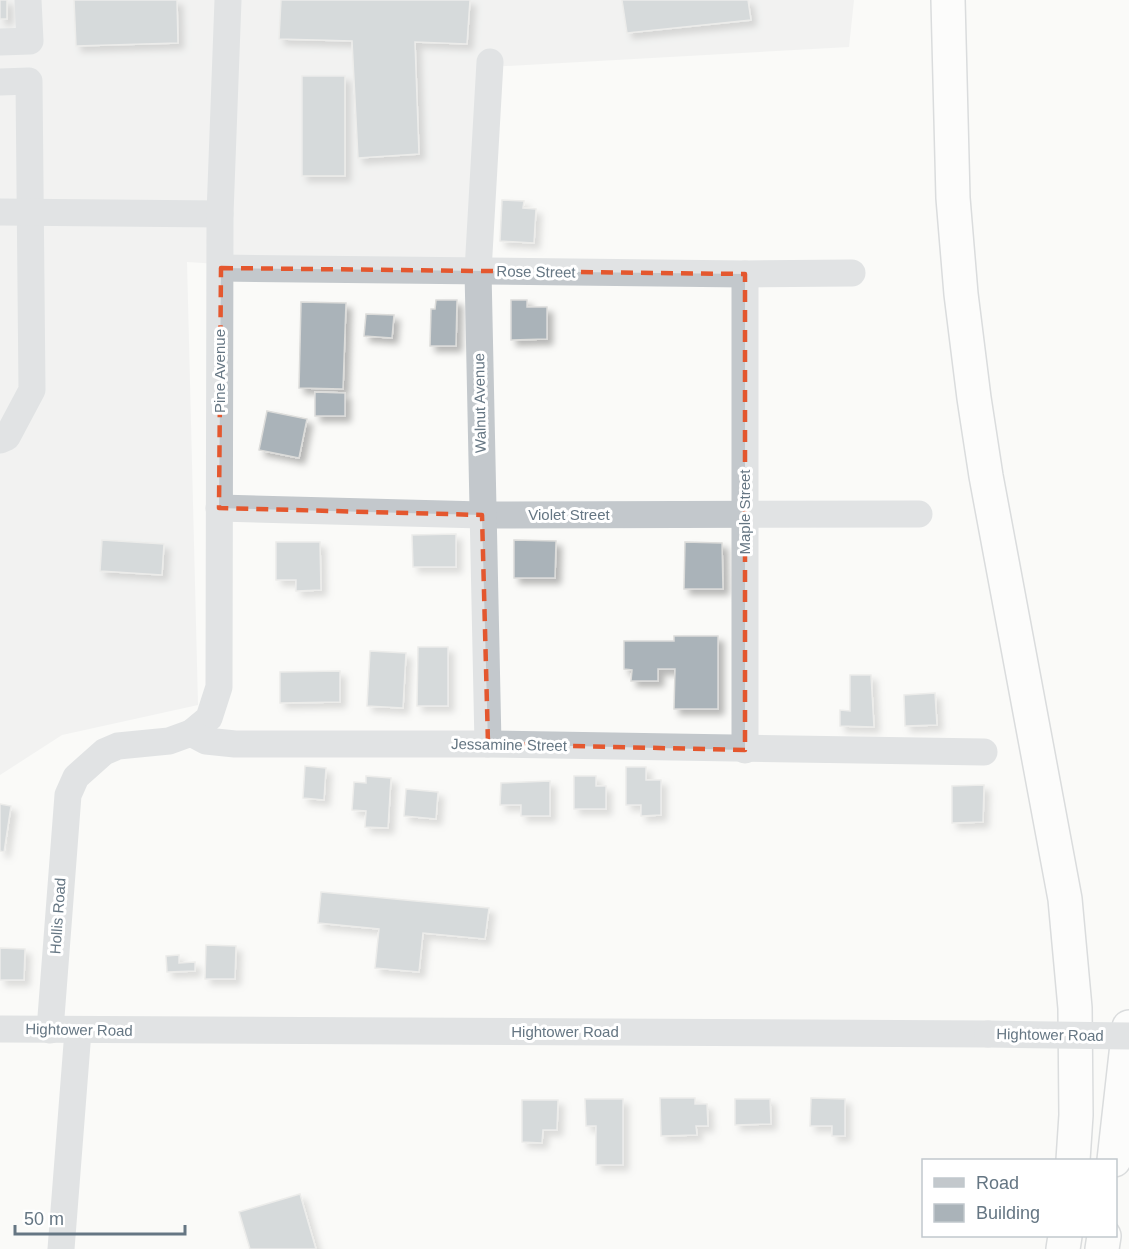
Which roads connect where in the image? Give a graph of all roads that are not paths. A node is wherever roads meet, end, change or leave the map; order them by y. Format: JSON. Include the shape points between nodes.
{"nodes":[{"id":1,"x":28,"y":0,"type":"edge"},
{"id":2,"x":228,"y":0,"type":"edge"},
{"id":3,"x":948,"y":0,"type":"edge"},
{"id":4,"x":0,"y":42,"type":"edge"},
{"id":5,"x":490,"y":62,"type":"dead end"},
{"id":6,"x":0,"y":82,"type":"edge"},
{"id":7,"x":29,"y":211,"type":"junction"},
{"id":8,"x":0,"y":212,"type":"edge"},
{"id":9,"x":220,"y":214,"type":"junction"},
{"id":10,"x":221,"y":268,"type":"junction"},
{"id":11,"x":478,"y":271,"type":"junction"},
{"id":12,"x":852,"y":273,"type":"dead end"},
{"id":13,"x":745,"y":274,"type":"junction"},
{"id":14,"x":0,"y":440,"type":"edge"},
{"id":15,"x":219,"y":508,"type":"junction"},
{"id":16,"x":745,"y":514,"type":"junction"},
{"id":17,"x":920,"y":514,"type":"dead end"},
{"id":18,"x":482,"y":515,"type":"junction"},
{"id":19,"x":191,"y":733,"type":"junction"},
{"id":20,"x":488,"y":744,"type":"junction"},
{"id":21,"x":745,"y":750,"type":"junction"},
{"id":22,"x":984,"y":752,"type":"dead end"},
{"id":23,"x":1129,"y":1027,"type":"edge"},
{"id":24,"x":0,"y":1029,"type":"edge"},
{"id":25,"x":50,"y":1030,"type":"junction"},
{"id":26,"x":78,"y":1031,"type":"junction"},
{"id":27,"x":1129,"y":1036,"type":"edge"},
{"id":28,"x":1073,"y":1159,"type":"edge"},
{"id":29,"x":1114,"y":1159,"type":"edge"},
{"id":30,"x":61,"y":1249,"type":"edge"}],
"edges":[{"from":1,"to":4,"type":"street","via":[[30,41]]},
{"from":2,"to":9,"type":"street","name":"Pine Avenue"},
{"from":3,"to":28,"type":"highway","via":[[953,198],[961,294],[986,476],[1065,899],[1076,1008]]},
{"from":5,"to":11,"type":"street","name":"Walnut Avenue"},
{"from":6,"to":7,"type":"street","via":[[29,81]]},
{"from":7,"to":8,"type":"street"},
{"from":7,"to":9,"type":"street"},
{"from":7,"to":14,"type":"street","via":[[32,390],[7,437]]},
{"from":9,"to":10,"type":"street","name":"Pine Avenue"},
{"from":10,"to":11,"type":"street","name":"Rose Street"},
{"from":10,"to":15,"type":"street","name":"Pine Avenue"},
{"from":11,"to":13,"type":"street","name":"Rose Street"},
{"from":11,"to":18,"type":"street","name":"Walnut Avenue"},
{"from":12,"to":13,"type":"street","name":"Rose Street"},
{"from":13,"to":16,"type":"street","name":"Maple Street"},
{"from":15,"to":18,"type":"street","name":"Violet Street"},
{"from":15,"to":19,"type":"street","name":"Pine Avenue","via":[[219,687],[209,718]]},
{"from":16,"to":17,"type":"street","name":"Violet Street"},
{"from":16,"to":18,"type":"street","name":"Violet Street"},
{"from":16,"to":21,"type":"street","name":"Maple Street"},
{"from":18,"to":20,"type":"street","name":"Walnut Avenue"},
{"from":19,"to":20,"type":"street","name":"Jessamine Street","via":[[206,741],[235,744]]},
{"from":19,"to":25,"type":"street","name":"Hollis Road","via":[[169,741],[118,746],[104,752],[76,777],[67,802]]},
{"from":20,"to":21,"type":"street","name":"Jessamine Street"},
{"from":21,"to":22,"type":"street","name":"Jessamine Street"},
{"from":23,"to":29,"type":"highway"},
{"from":24,"to":25,"type":"street","name":"Hightower Road"},
{"from":25,"to":26,"type":"street","name":"Hightower Road"},
{"from":26,"to":27,"type":"street","name":"Hightower Road","bridge":true},
{"from":26,"to":30,"type":"street"}]}
